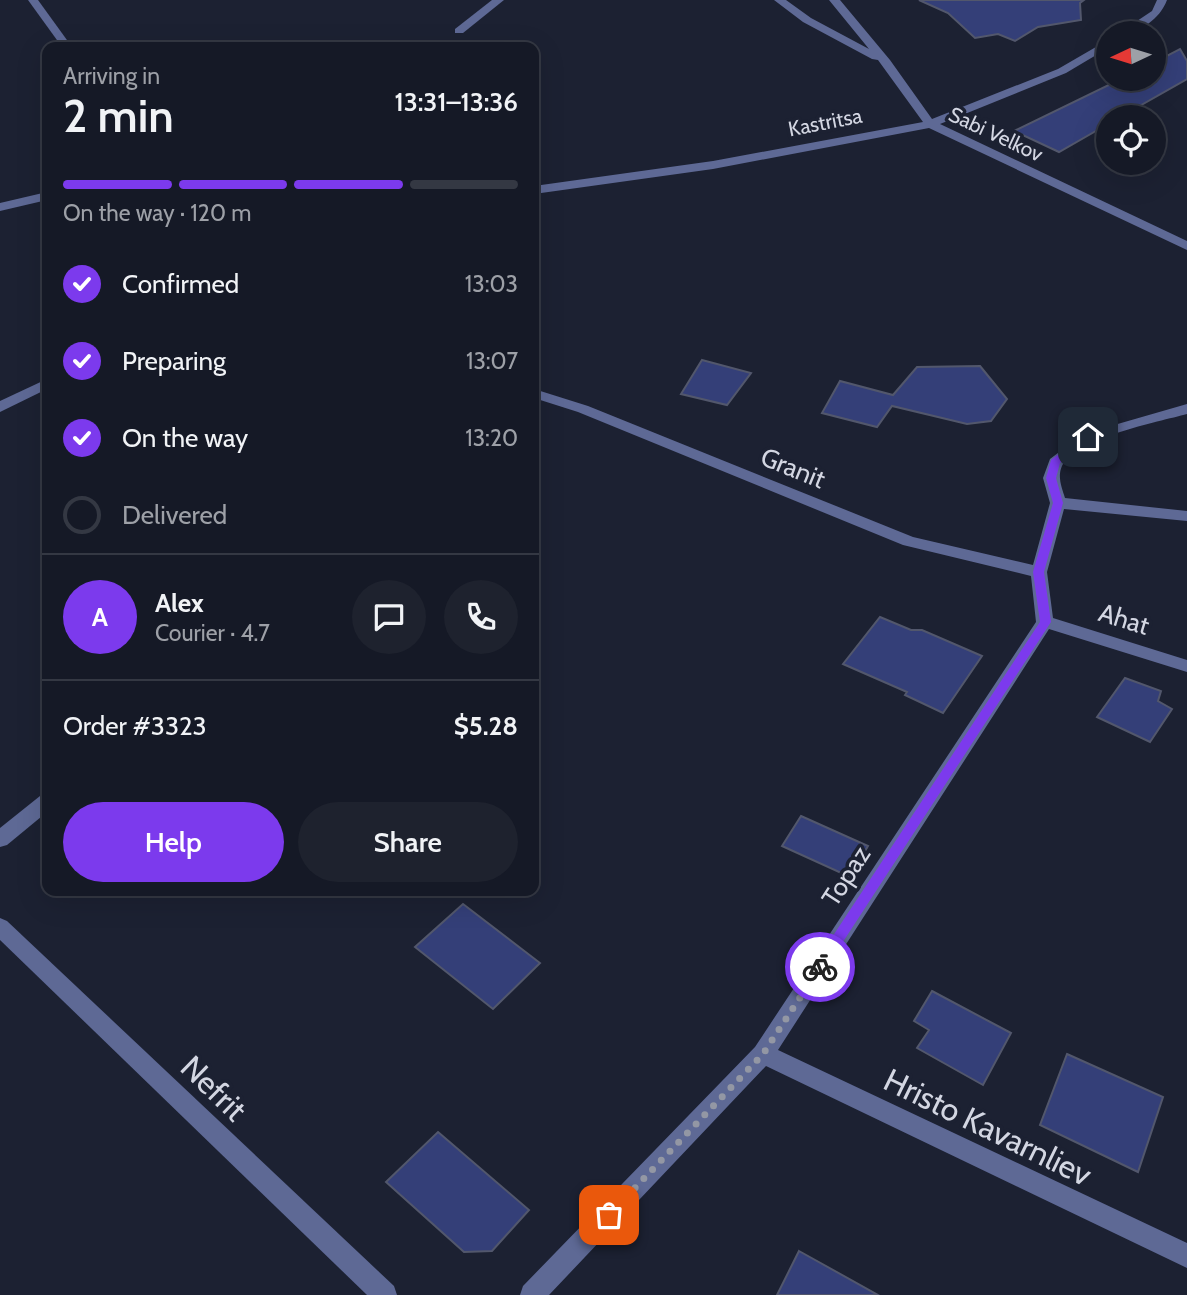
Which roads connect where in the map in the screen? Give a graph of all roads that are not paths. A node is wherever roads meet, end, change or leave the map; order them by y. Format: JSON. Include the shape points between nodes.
{"nodes":[{"id":1,"x":33,"y":0,"type":"edge"},
{"id":2,"x":499,"y":0,"type":"edge"},
{"id":3,"x":779,"y":0,"type":"edge"},
{"id":4,"x":834,"y":0,"type":"edge"},
{"id":5,"x":1162,"y":0,"type":"edge"},
{"id":6,"x":1144,"y":21,"type":"edge"},
{"id":7,"x":459,"y":32,"type":"dead end"},
{"id":8,"x":63,"y":42,"type":"edge"},
{"id":9,"x":1096,"y":50,"type":"edge"},
{"id":10,"x":886,"y":62,"type":"junction"},
{"id":11,"x":930,"y":124,"type":"junction"},
{"id":12,"x":539,"y":189,"type":"edge"},
{"id":13,"x":42,"y":197,"type":"edge"},
{"id":14,"x":0,"y":207,"type":"edge"},
{"id":15,"x":1187,"y":246,"type":"edge"},
{"id":16,"x":42,"y":386,"type":"edge"},
{"id":17,"x":539,"y":398,"type":"edge"},
{"id":18,"x":0,"y":407,"type":"edge"},
{"id":19,"x":1187,"y":409,"type":"edge"},
{"id":20,"x":1058,"y":503,"type":"junction"},
{"id":21,"x":1187,"y":516,"type":"edge"},
{"id":22,"x":1039,"y":572,"type":"junction"},
{"id":23,"x":1045,"y":622,"type":"junction"},
{"id":24,"x":1187,"y":666,"type":"edge"},
{"id":25,"x":42,"y":804,"type":"edge"},
{"id":26,"x":0,"y":839,"type":"edge"},
{"id":27,"x":0,"y":927,"type":"edge"},
{"id":28,"x":763,"y":1054,"type":"junction"},
{"id":29,"x":1187,"y":1256,"type":"edge"},
{"id":30,"x":385,"y":1295,"type":"edge"},
{"id":31,"x":532,"y":1295,"type":"edge"}],
"edges":[{"from":1,"to":8,"type":"street"},
{"from":2,"to":7,"type":"street"},
{"from":3,"to":10,"type":"street"},
{"from":4,"to":10,"type":"street","name":"Sabi Velkov"},
{"from":5,"to":6,"type":"street","via":[[1157,13]]},
{"from":9,"to":11,"type":"street","name":"Kastritsa","via":[[1062,71]]},
{"from":10,"to":11,"type":"street","name":"Sabi Velkov"},
{"from":11,"to":12,"type":"street","name":"Kastritsa","via":[[712,165]]},
{"from":11,"to":15,"type":"street","name":"Sabi Velkov"},
{"from":13,"to":14,"type":"street"},
{"from":16,"to":18,"type":"street"},
{"from":17,"to":22,"type":"street","name":"Granit","via":[[583,409],[909,541]]},
{"from":19,"to":20,"type":"street","via":[[1088,437],[1055,462],[1051,478]]},
{"from":20,"to":21,"type":"street"},
{"from":20,"to":22,"type":"street"},
{"from":22,"to":23,"type":"street"},
{"from":23,"to":24,"type":"street","name":"Ahat"},
{"from":23,"to":28,"type":"street","name":"Topaz"},
{"from":25,"to":26,"type":"street"},
{"from":27,"to":30,"type":"street","name":"Nefrit"},
{"from":28,"to":29,"type":"street","name":"Hristo Kavarnliev"},
{"from":28,"to":31,"type":"street","name":"Topaz"}]}
